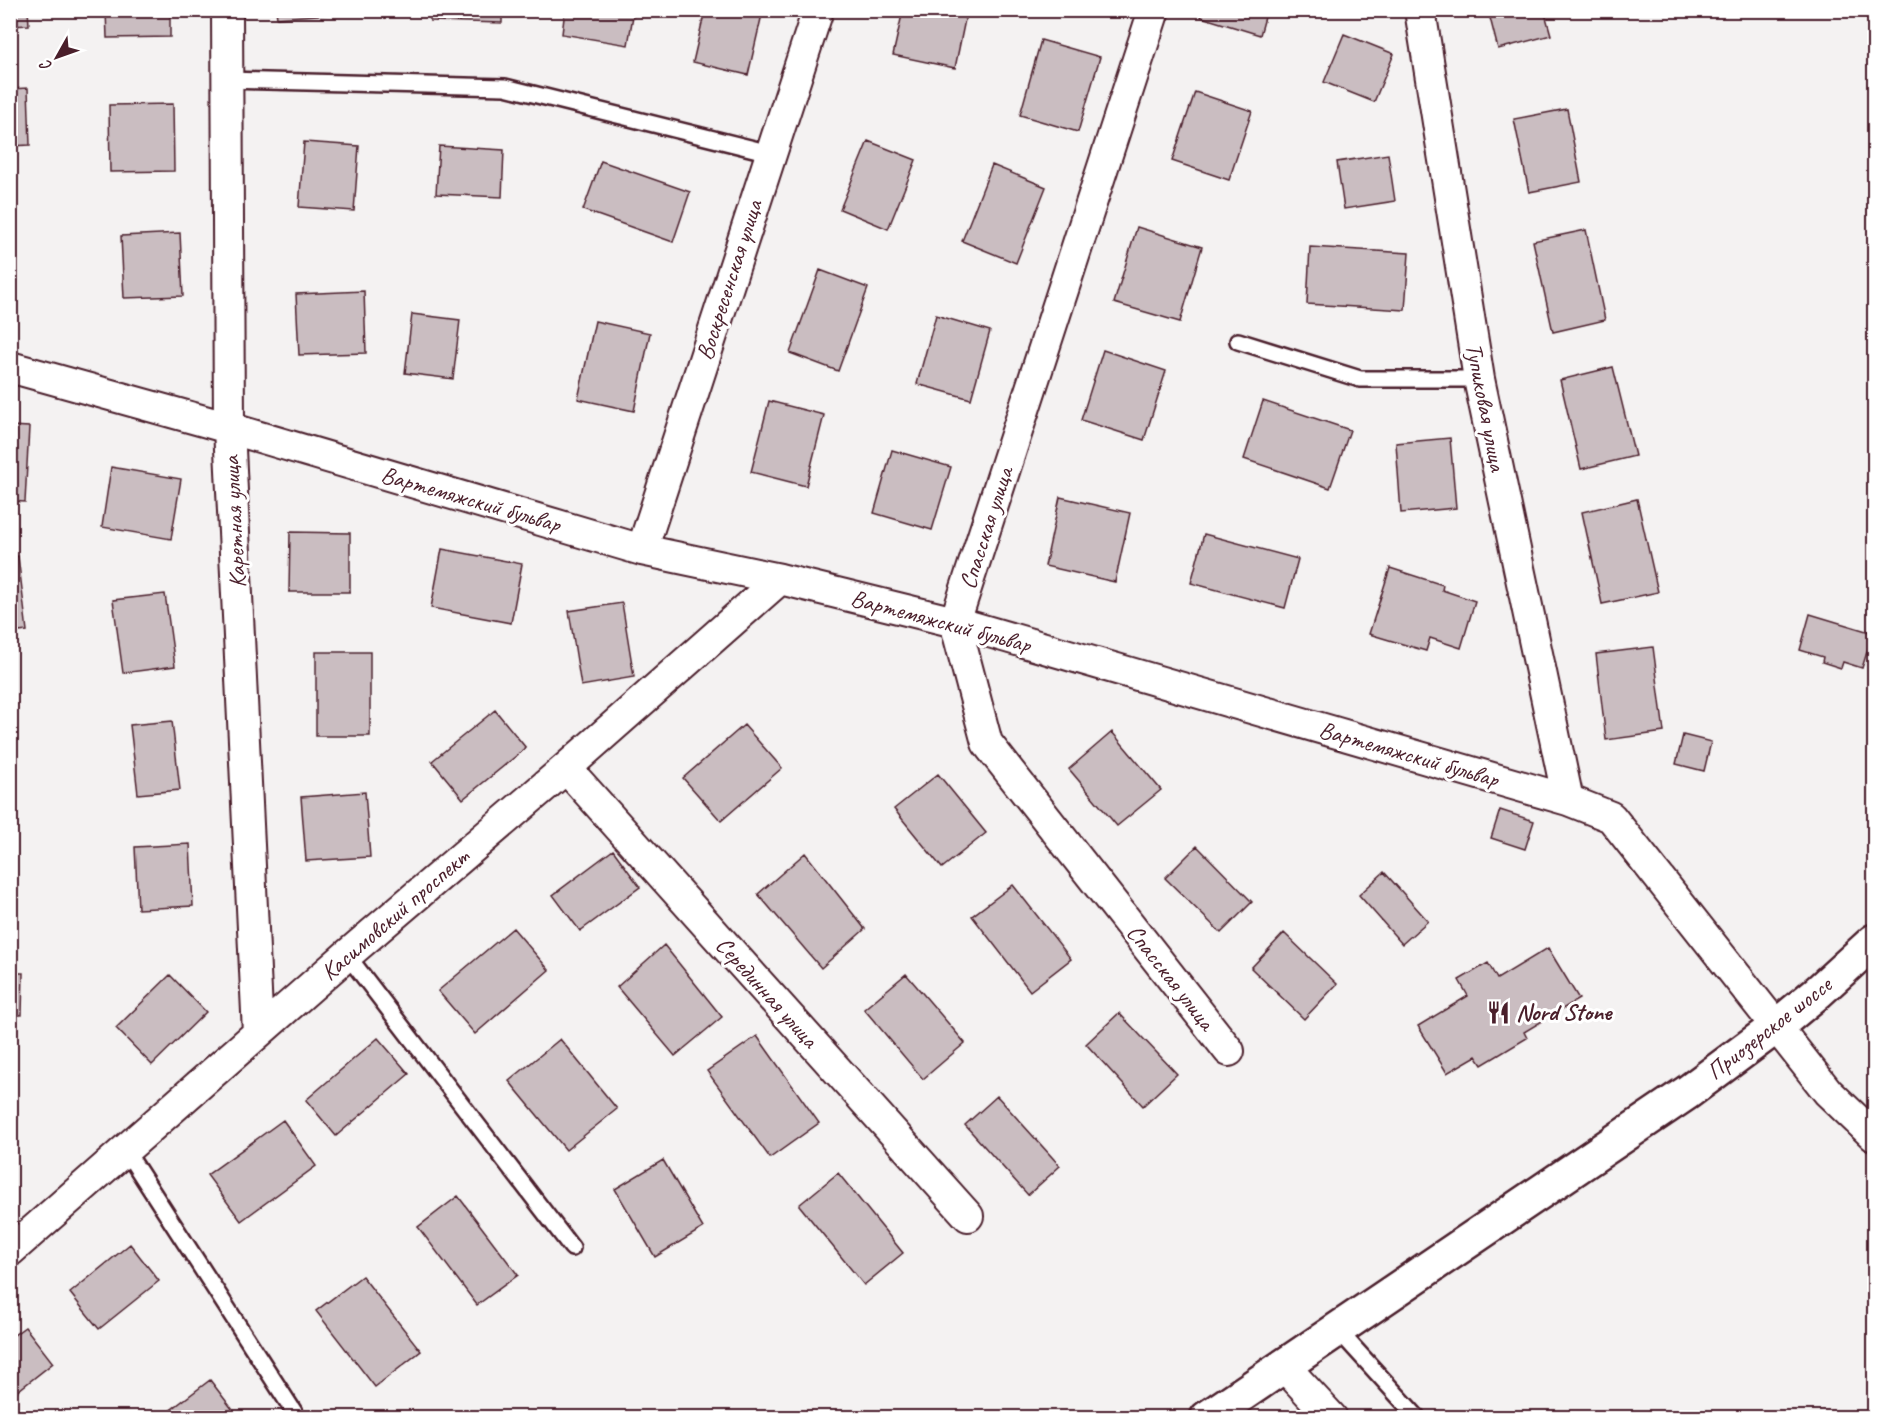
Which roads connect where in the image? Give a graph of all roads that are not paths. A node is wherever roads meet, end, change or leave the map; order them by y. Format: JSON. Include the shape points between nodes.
{"nodes":[{"id":1,"x":227,"y":10,"type":"edge"},
{"id":2,"x":818,"y":10,"type":"edge"},
{"id":3,"x":1154,"y":10,"type":"edge"},
{"id":4,"x":1420,"y":10,"type":"edge"},
{"id":5,"x":227,"y":80,"type":"junction"},
{"id":6,"x":770,"y":153,"type":"junction"},
{"id":7,"x":1238,"y":341,"type":"dead end"},
{"id":8,"x":10,"y":367,"type":"edge"},
{"id":9,"x":1479,"y":379,"type":"junction"},
{"id":10,"x":229,"y":428,"type":"junction"},
{"id":11,"x":642,"y":550,"type":"junction"},
{"id":12,"x":780,"y":579,"type":"junction"},
{"id":13,"x":955,"y":622,"type":"junction"},
{"id":14,"x":566,"y":768,"type":"junction"},
{"id":15,"x":1568,"y":800,"type":"junction"},
{"id":16,"x":1875,"y":940,"type":"edge"},
{"id":17,"x":347,"y":955,"type":"junction"},
{"id":18,"x":1777,"y":1026,"type":"junction"},
{"id":19,"x":258,"y":1034,"type":"junction"},
{"id":20,"x":1229,"y":1051,"type":"dead end"},
{"id":21,"x":1875,"y":1136,"type":"edge"},
{"id":22,"x":126,"y":1151,"type":"junction"},
{"id":23,"x":968,"y":1216,"type":"dead end"},
{"id":24,"x":572,"y":1248,"type":"dead end"},
{"id":25,"x":10,"y":1251,"type":"edge"},
{"id":26,"x":1337,"y":1329,"type":"junction"},
{"id":27,"x":1283,"y":1365,"type":"junction"},
{"id":28,"x":298,"y":1418,"type":"edge"},
{"id":29,"x":1208,"y":1418,"type":"edge"},
{"id":30,"x":1332,"y":1418,"type":"edge"},
{"id":31,"x":1418,"y":1418,"type":"edge"}],
"edges":[{"from":1,"to":5,"type":"street","name":"Каретная улица"},
{"from":2,"to":6,"type":"street","name":"Воскресенская улица"},
{"from":3,"to":13,"type":"street","name":"Спасская улица"},
{"from":4,"to":9,"type":"street","name":"Тупиковая улица"},
{"from":5,"to":6,"type":"lane","via":[[505,87]]},
{"from":5,"to":10,"type":"street","name":"Каретная улица"},
{"from":6,"to":11,"type":"street","name":"Воскресенская улица"},
{"from":7,"to":9,"type":"lane","via":[[1360,379]]},
{"from":8,"to":10,"type":"street","name":"Вартемяжский бульвар"},
{"from":9,"to":15,"type":"street","name":"Тупиковая улица"},
{"from":10,"to":11,"type":"street","name":"Вартемяжский бульвар"},
{"from":10,"to":19,"type":"street","name":"Каретная улица"},
{"from":11,"to":12,"type":"street","name":"Вартемяжский бульвар"},
{"from":12,"to":13,"type":"street","name":"Вартемяжский бульвар"},
{"from":12,"to":14,"type":"street","name":"Касимовский проспект"},
{"from":13,"to":15,"type":"street","name":"Вартемяжский бульвар"},
{"from":13,"to":20,"type":"street","name":"Спасская улица","via":[[987,743]]},
{"from":14,"to":17,"type":"street","name":"Касимовский проспект"},
{"from":14,"to":23,"type":"street","name":"Серединная улица"},
{"from":15,"to":18,"type":"street","name":"Вартемяжский бульвар","via":[[1611,817]]},
{"from":16,"to":18,"type":"main road","name":"Приозерское шоссе"},
{"from":17,"to":19,"type":"street","name":"Касимовский проспект"},
{"from":17,"to":24,"type":"lane"},
{"from":18,"to":21,"type":"street","name":"Вартемяжский бульвар","via":[[1828,1092]]},
{"from":18,"to":26,"type":"main road","name":"Приозерское шоссе","via":[[1661,1110]]},
{"from":19,"to":22,"type":"street","name":"Касимовский проспект"},
{"from":22,"to":25,"type":"street","name":"Касимовский проспект"},
{"from":22,"to":28,"type":"lane"},
{"from":26,"to":27,"type":"main road","name":"Приозерское шоссе"},
{"from":26,"to":31,"type":"lane"},
{"from":27,"to":29,"type":"main road"},
{"from":27,"to":30,"type":"street"}]}
